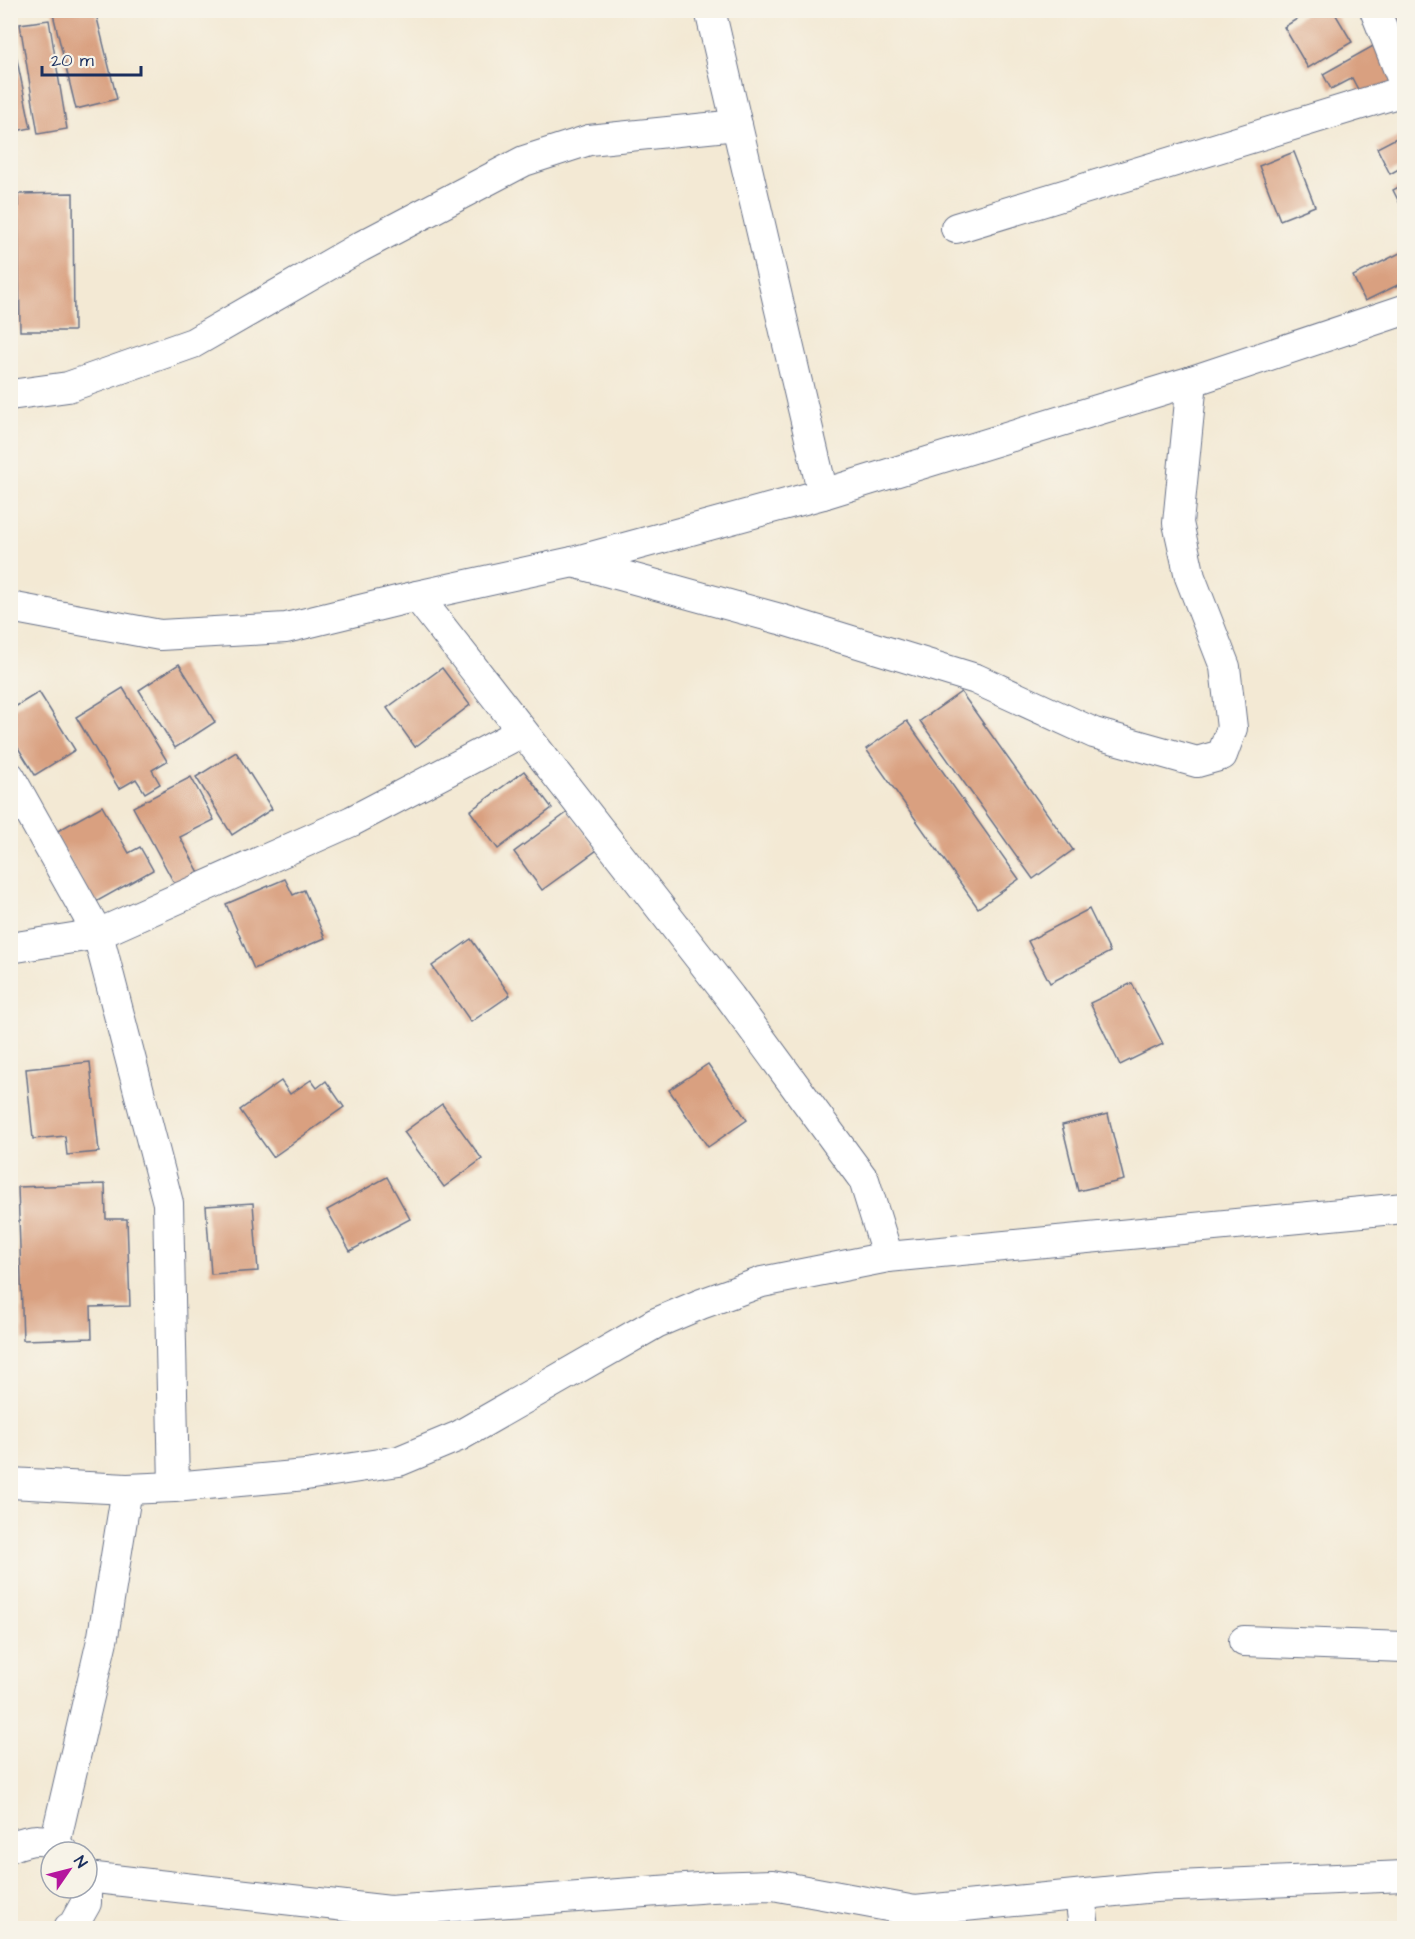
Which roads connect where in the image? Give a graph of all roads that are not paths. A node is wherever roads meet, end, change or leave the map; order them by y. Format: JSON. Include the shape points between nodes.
{"nodes":[{"id":1,"x":710,"y":10,"type":"edge"},
{"id":2,"x":1375,"y":10,"type":"edge"},
{"id":3,"x":1404,"y":83,"type":"edge"},
{"id":4,"x":1404,"y":90,"type":"edge"},
{"id":5,"x":736,"y":125,"type":"junction"},
{"id":6,"x":956,"y":228,"type":"dead end"},
{"id":7,"x":1404,"y":310,"type":"edge"},
{"id":8,"x":1192,"y":381,"type":"junction"},
{"id":9,"x":10,"y":395,"type":"edge"},
{"id":10,"x":823,"y":494,"type":"junction"},
{"id":11,"x":573,"y":561,"type":"junction"},
{"id":12,"x":417,"y":596,"type":"junction"},
{"id":13,"x":10,"y":607,"type":"edge"},
{"id":14,"x":522,"y":732,"type":"junction"},
{"id":15,"x":10,"y":777,"type":"edge"},
{"id":16,"x":98,"y":934,"type":"junction"},
{"id":17,"x":10,"y":948,"type":"edge"},
{"id":18,"x":1404,"y":1208,"type":"edge"},
{"id":19,"x":888,"y":1257,"type":"junction"},
{"id":20,"x":10,"y":1483,"type":"edge"},
{"id":21,"x":174,"y":1487,"type":"junction"},
{"id":22,"x":127,"y":1489,"type":"junction"},
{"id":23,"x":1244,"y":1641,"type":"dead end"},
{"id":24,"x":1404,"y":1647,"type":"edge"},
{"id":25,"x":60,"y":1840,"type":"edge"},
{"id":26,"x":39,"y":1841,"type":"edge"},
{"id":27,"x":10,"y":1847,"type":"edge"},
{"id":28,"x":1404,"y":1876,"type":"edge"},
{"id":29,"x":99,"y":1878,"type":"edge"},
{"id":30,"x":1080,"y":1896,"type":"junction"},
{"id":31,"x":86,"y":1900,"type":"edge"},
{"id":32,"x":69,"y":1929,"type":"edge"},
{"id":33,"x":1084,"y":1929,"type":"edge"}],
"edges":[{"from":1,"to":5,"type":"street"},
{"from":2,"to":3,"type":"street"},
{"from":4,"to":6,"type":"street"},
{"from":5,"to":9,"type":"street","via":[[589,140],[524,161],[360,247],[193,343],[68,387]]},
{"from":5,"to":10,"type":"street"},
{"from":7,"to":8,"type":"street"},
{"from":8,"to":10,"type":"street"},
{"from":8,"to":11,"type":"street","via":[[1178,523],[1190,577],[1225,667],[1232,728],[1222,754],[1197,762],[1094,733],[976,679],[780,618]]},
{"from":10,"to":11,"type":"street"},
{"from":11,"to":12,"type":"street"},
{"from":12,"to":13,"type":"street","via":[[286,628],[160,635]]},
{"from":12,"to":14,"type":"street"},
{"from":14,"to":16,"type":"street","via":[[351,821]]},
{"from":14,"to":19,"type":"street","via":[[730,997],[864,1180]]},
{"from":15,"to":16,"type":"street"},
{"from":16,"to":17,"type":"street"},
{"from":16,"to":21,"type":"street","via":[[168,1203]]},
{"from":18,"to":19,"type":"street"},
{"from":19,"to":21,"type":"street","via":[[762,1282],[674,1315],[459,1436],[399,1461],[306,1475]]},
{"from":20,"to":22,"type":"street"},
{"from":21,"to":22,"type":"street"},
{"from":22,"to":25,"type":"street","via":[[104,1636]]},
{"from":23,"to":24,"type":"street"},
{"from":26,"to":27,"type":"street","via":[[33,1839]]},
{"from":28,"to":30,"type":"street","via":[[1155,1887]]},
{"from":29,"to":30,"type":"street","via":[[390,1911],[772,1885],[915,1911]]},
{"from":30,"to":33,"type":"street"},
{"from":31,"to":32,"type":"street"}]}
